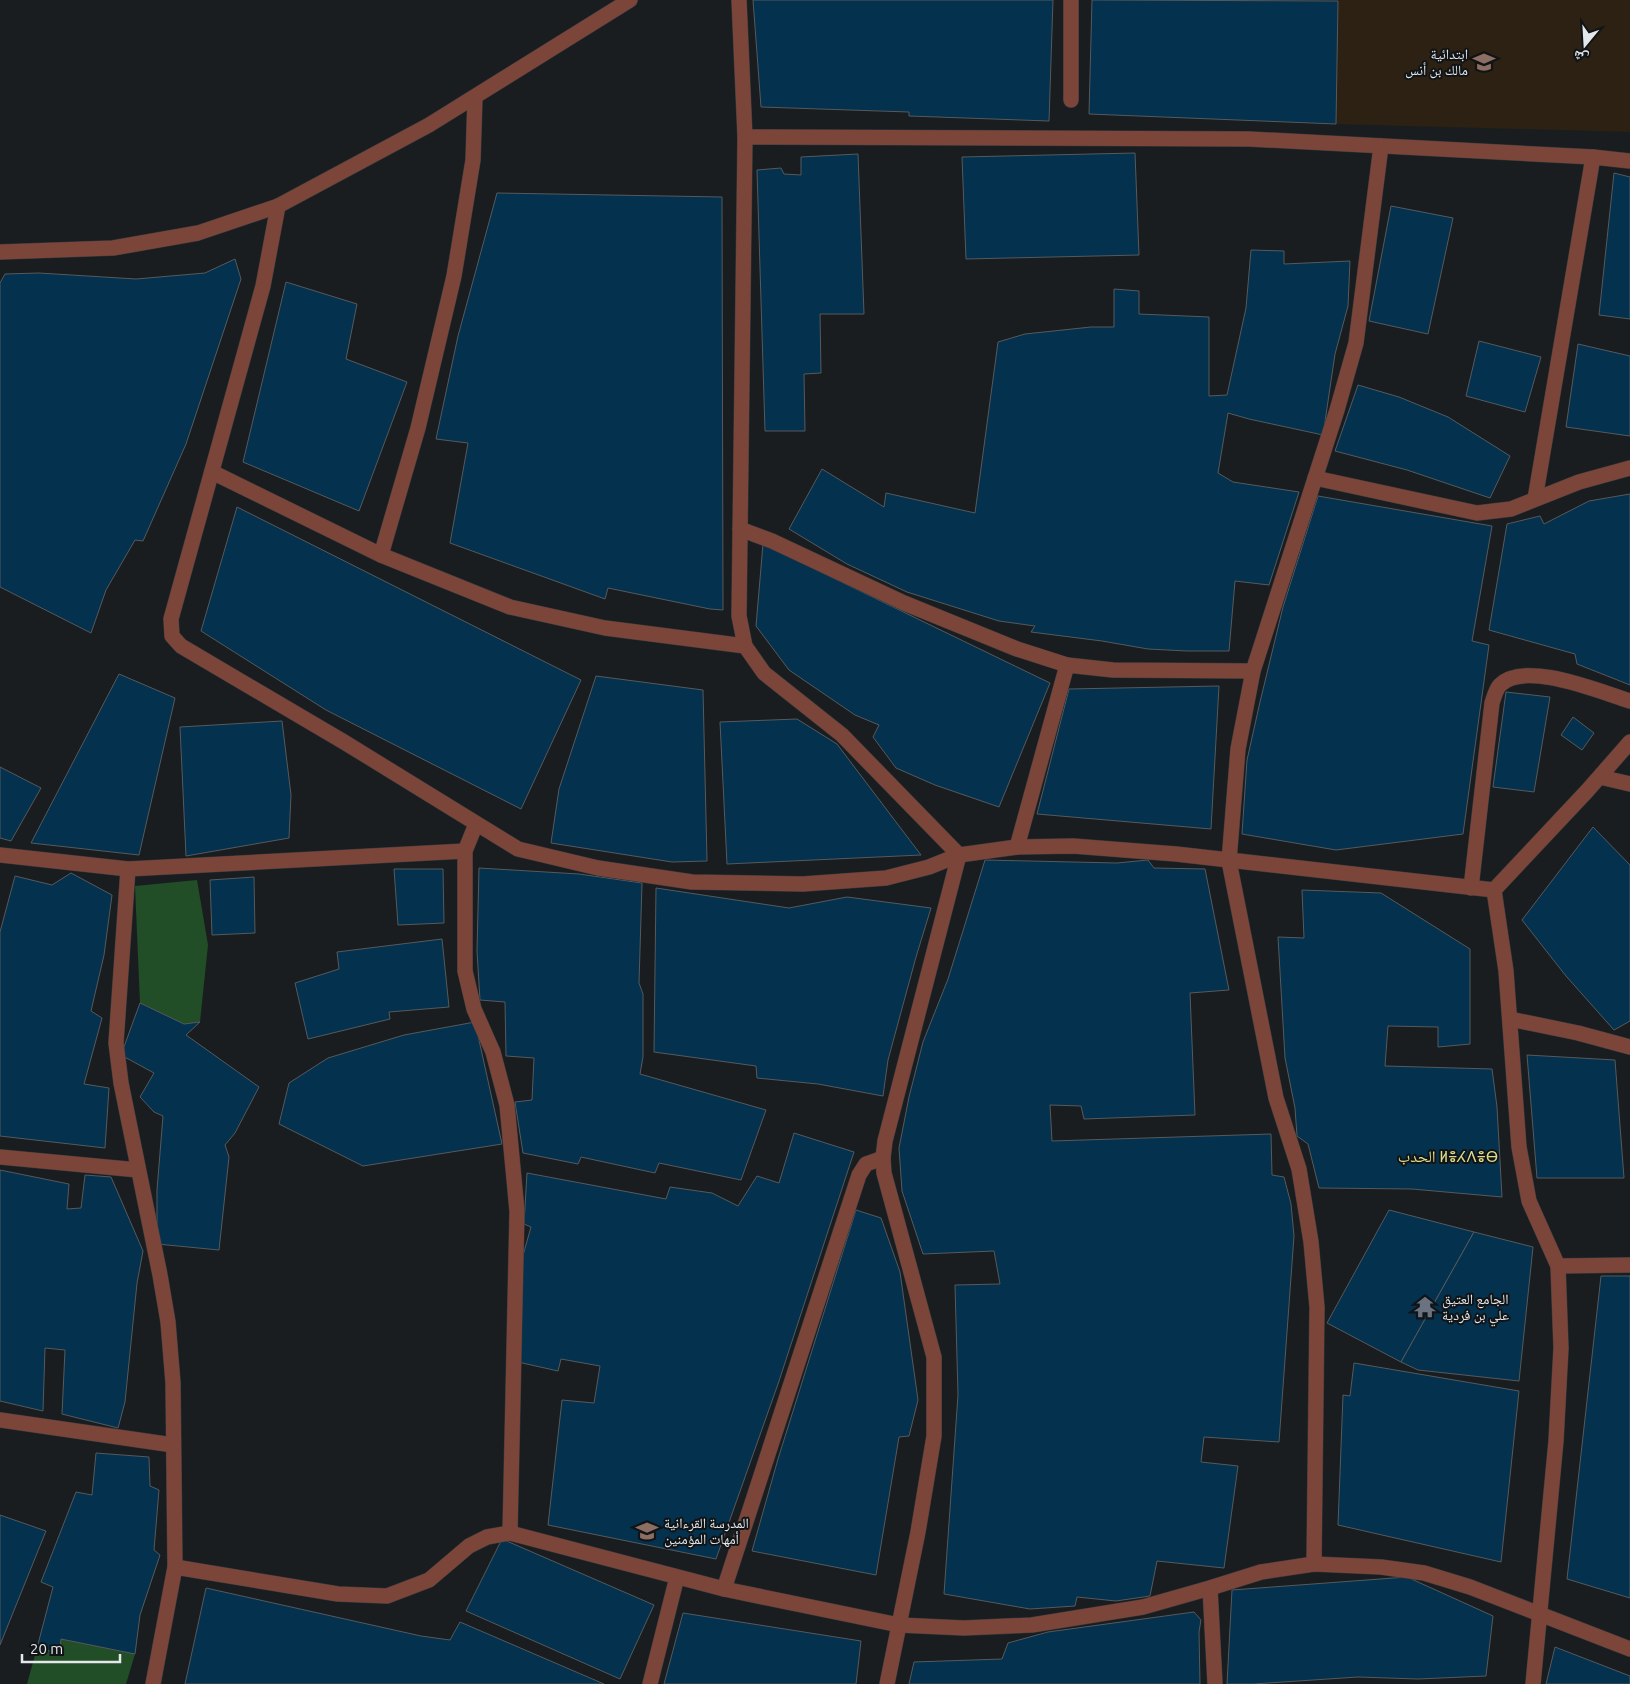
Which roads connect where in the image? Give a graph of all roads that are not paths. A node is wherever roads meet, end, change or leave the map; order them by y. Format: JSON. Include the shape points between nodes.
{"nodes":[{"id":1,"x":630,"y":0,"type":"edge"},
{"id":2,"x":739,"y":0,"type":"edge"},
{"id":3,"x":1071,"y":0,"type":"edge"},
{"id":4,"x":475,"y":97,"type":"junction"},
{"id":5,"x":1071,"y":100,"type":"dead end"},
{"id":6,"x":745,"y":137,"type":"junction"},
{"id":7,"x":1381,"y":146,"type":"junction"},
{"id":8,"x":1593,"y":157,"type":"junction"},
{"id":9,"x":1630,"y":161,"type":"edge"},
{"id":10,"x":278,"y":206,"type":"junction"},
{"id":11,"x":0,"y":252,"type":"edge"},
{"id":12,"x":1630,"y":468,"type":"edge"},
{"id":13,"x":212,"y":472,"type":"junction"},
{"id":14,"x":1315,"y":478,"type":"junction"},
{"id":15,"x":1535,"y":499,"type":"junction"},
{"id":16,"x":740,"y":529,"type":"junction"},
{"id":17,"x":382,"y":555,"type":"junction"},
{"id":18,"x":745,"y":646,"type":"junction"},
{"id":19,"x":1067,"y":665,"type":"junction"},
{"id":20,"x":1253,"y":671,"type":"junction"},
{"id":21,"x":1630,"y":701,"type":"edge"},
{"id":22,"x":1630,"y":742,"type":"edge"},
{"id":23,"x":1600,"y":777,"type":"junction"},
{"id":24,"x":1630,"y":784,"type":"edge"},
{"id":25,"x":476,"y":824,"type":"junction"},
{"id":26,"x":1017,"y":847,"type":"junction"},
{"id":27,"x":465,"y":851,"type":"junction"},
{"id":28,"x":0,"y":855,"type":"edge"},
{"id":29,"x":959,"y":855,"type":"junction"},
{"id":30,"x":1229,"y":861,"type":"junction"},
{"id":31,"x":128,"y":869,"type":"junction"},
{"id":32,"x":1472,"y":888,"type":"junction"},
{"id":33,"x":1494,"y":890,"type":"junction"},
{"id":34,"x":1510,"y":1020,"type":"junction"},
{"id":35,"x":1630,"y":1047,"type":"edge"},
{"id":36,"x":0,"y":1157,"type":"edge"},
{"id":37,"x":883,"y":1158,"type":"junction"},
{"id":38,"x":138,"y":1170,"type":"junction"},
{"id":39,"x":1558,"y":1266,"type":"junction"},
{"id":40,"x":1630,"y":1266,"type":"edge"},
{"id":41,"x":0,"y":1420,"type":"edge"},
{"id":42,"x":173,"y":1445,"type":"junction"},
{"id":43,"x":510,"y":1533,"type":"junction"},
{"id":44,"x":1314,"y":1564,"type":"junction"},
{"id":45,"x":175,"y":1567,"type":"junction"},
{"id":46,"x":677,"y":1577,"type":"junction"},
{"id":47,"x":1210,"y":1588,"type":"junction"},
{"id":48,"x":724,"y":1589,"type":"junction"},
{"id":49,"x":1540,"y":1614,"type":"junction"},
{"id":50,"x":899,"y":1625,"type":"junction"},
{"id":51,"x":1630,"y":1649,"type":"edge"},
{"id":52,"x":153,"y":1684,"type":"edge"},
{"id":53,"x":650,"y":1684,"type":"edge"},
{"id":54,"x":888,"y":1684,"type":"edge"},
{"id":55,"x":1215,"y":1684,"type":"edge"},
{"id":56,"x":1533,"y":1684,"type":"edge"}],
"edges":[{"from":1,"to":4,"type":"street"},
{"from":2,"to":6,"type":"street"},
{"from":3,"to":5,"type":"street"},
{"from":4,"to":10,"type":"street"},
{"from":4,"to":17,"type":"street","via":[[473,160],[454,276],[418,428]]},
{"from":6,"to":7,"type":"street","via":[[1249,139]]},
{"from":6,"to":16,"type":"street"},
{"from":7,"to":8,"type":"street"},
{"from":7,"to":14,"type":"street","via":[[1356,343]]},
{"from":8,"to":9,"type":"street"},
{"from":8,"to":15,"type":"street"},
{"from":10,"to":11,"type":"street","via":[[198,233],[113,248]]},
{"from":10,"to":13,"type":"street","via":[[262,286]]},
{"from":12,"to":15,"type":"street","via":[[1579,482]]},
{"from":13,"to":17,"type":"street"},
{"from":13,"to":25,"type":"street","via":[[171,619],[172,636],[181,646]]},
{"from":14,"to":15,"type":"street","via":[[1477,513],[1511,509]]},
{"from":14,"to":20,"type":"street"},
{"from":16,"to":18,"type":"street","via":[[739,616]]},
{"from":16,"to":19,"type":"street","via":[[904,603],[1017,649]]},
{"from":17,"to":18,"type":"street","via":[[510,607],[605,628]]},
{"from":18,"to":29,"type":"street","via":[[764,673],[842,735]]},
{"from":19,"to":20,"type":"street","via":[[1113,670]]},
{"from":19,"to":26,"type":"street"},
{"from":20,"to":30,"type":"street","via":[[1238,749]]},
{"from":21,"to":32,"type":"street","via":[[1549,676],[1515,676],[1499,686],[1492,702]]},
{"from":22,"to":23,"type":"street"},
{"from":23,"to":24,"type":"street"},
{"from":23,"to":33,"type":"street"},
{"from":25,"to":27,"type":"street"},
{"from":25,"to":29,"type":"street","via":[[518,849],[598,868],[692,882],[803,884],[886,878]]},
{"from":26,"to":29,"type":"street"},
{"from":26,"to":30,"type":"street","via":[[1073,846]]},
{"from":27,"to":31,"type":"street"},
{"from":27,"to":43,"type":"street","via":[[465,971],[474,1009],[493,1052],[507,1105],[517,1211]]},
{"from":28,"to":31,"type":"street"},
{"from":29,"to":37,"type":"street"},
{"from":30,"to":32,"type":"street"},
{"from":30,"to":44,"type":"street","via":[[1276,1098],[1298,1169],[1311,1242],[1316,1307]]},
{"from":31,"to":38,"type":"street","via":[[116,1043],[120,1082]]},
{"from":32,"to":33,"type":"street"},
{"from":33,"to":34,"type":"street"},
{"from":34,"to":35,"type":"street"},
{"from":34,"to":39,"type":"street","via":[[1519,1147],[1529,1201]]},
{"from":36,"to":38,"type":"street"},
{"from":37,"to":48,"type":"street","via":[[866,1164],[859,1175]]},
{"from":37,"to":50,"type":"street","via":[[884,1173],[934,1357],[934,1436]]},
{"from":38,"to":42,"type":"street","via":[[168,1322],[173,1383]]},
{"from":39,"to":40,"type":"street"},
{"from":39,"to":49,"type":"street","via":[[1561,1348],[1557,1432]]},
{"from":41,"to":42,"type":"street"},
{"from":42,"to":45,"type":"street"},
{"from":43,"to":45,"type":"street","via":[[487,1537],[468,1546],[429,1580],[387,1596],[338,1594]]},
{"from":43,"to":46,"type":"street"},
{"from":44,"to":47,"type":"street","via":[[1261,1572]]},
{"from":44,"to":49,"type":"street","via":[[1424,1573]]},
{"from":45,"to":52,"type":"street"},
{"from":46,"to":48,"type":"street"},
{"from":46,"to":53,"type":"street"},
{"from":47,"to":50,"type":"street","via":[[1143,1607],[1032,1625],[964,1628]]},
{"from":47,"to":55,"type":"street"},
{"from":48,"to":50,"type":"street"},
{"from":49,"to":51,"type":"street"},
{"from":49,"to":56,"type":"street"},
{"from":50,"to":54,"type":"street"}]}
